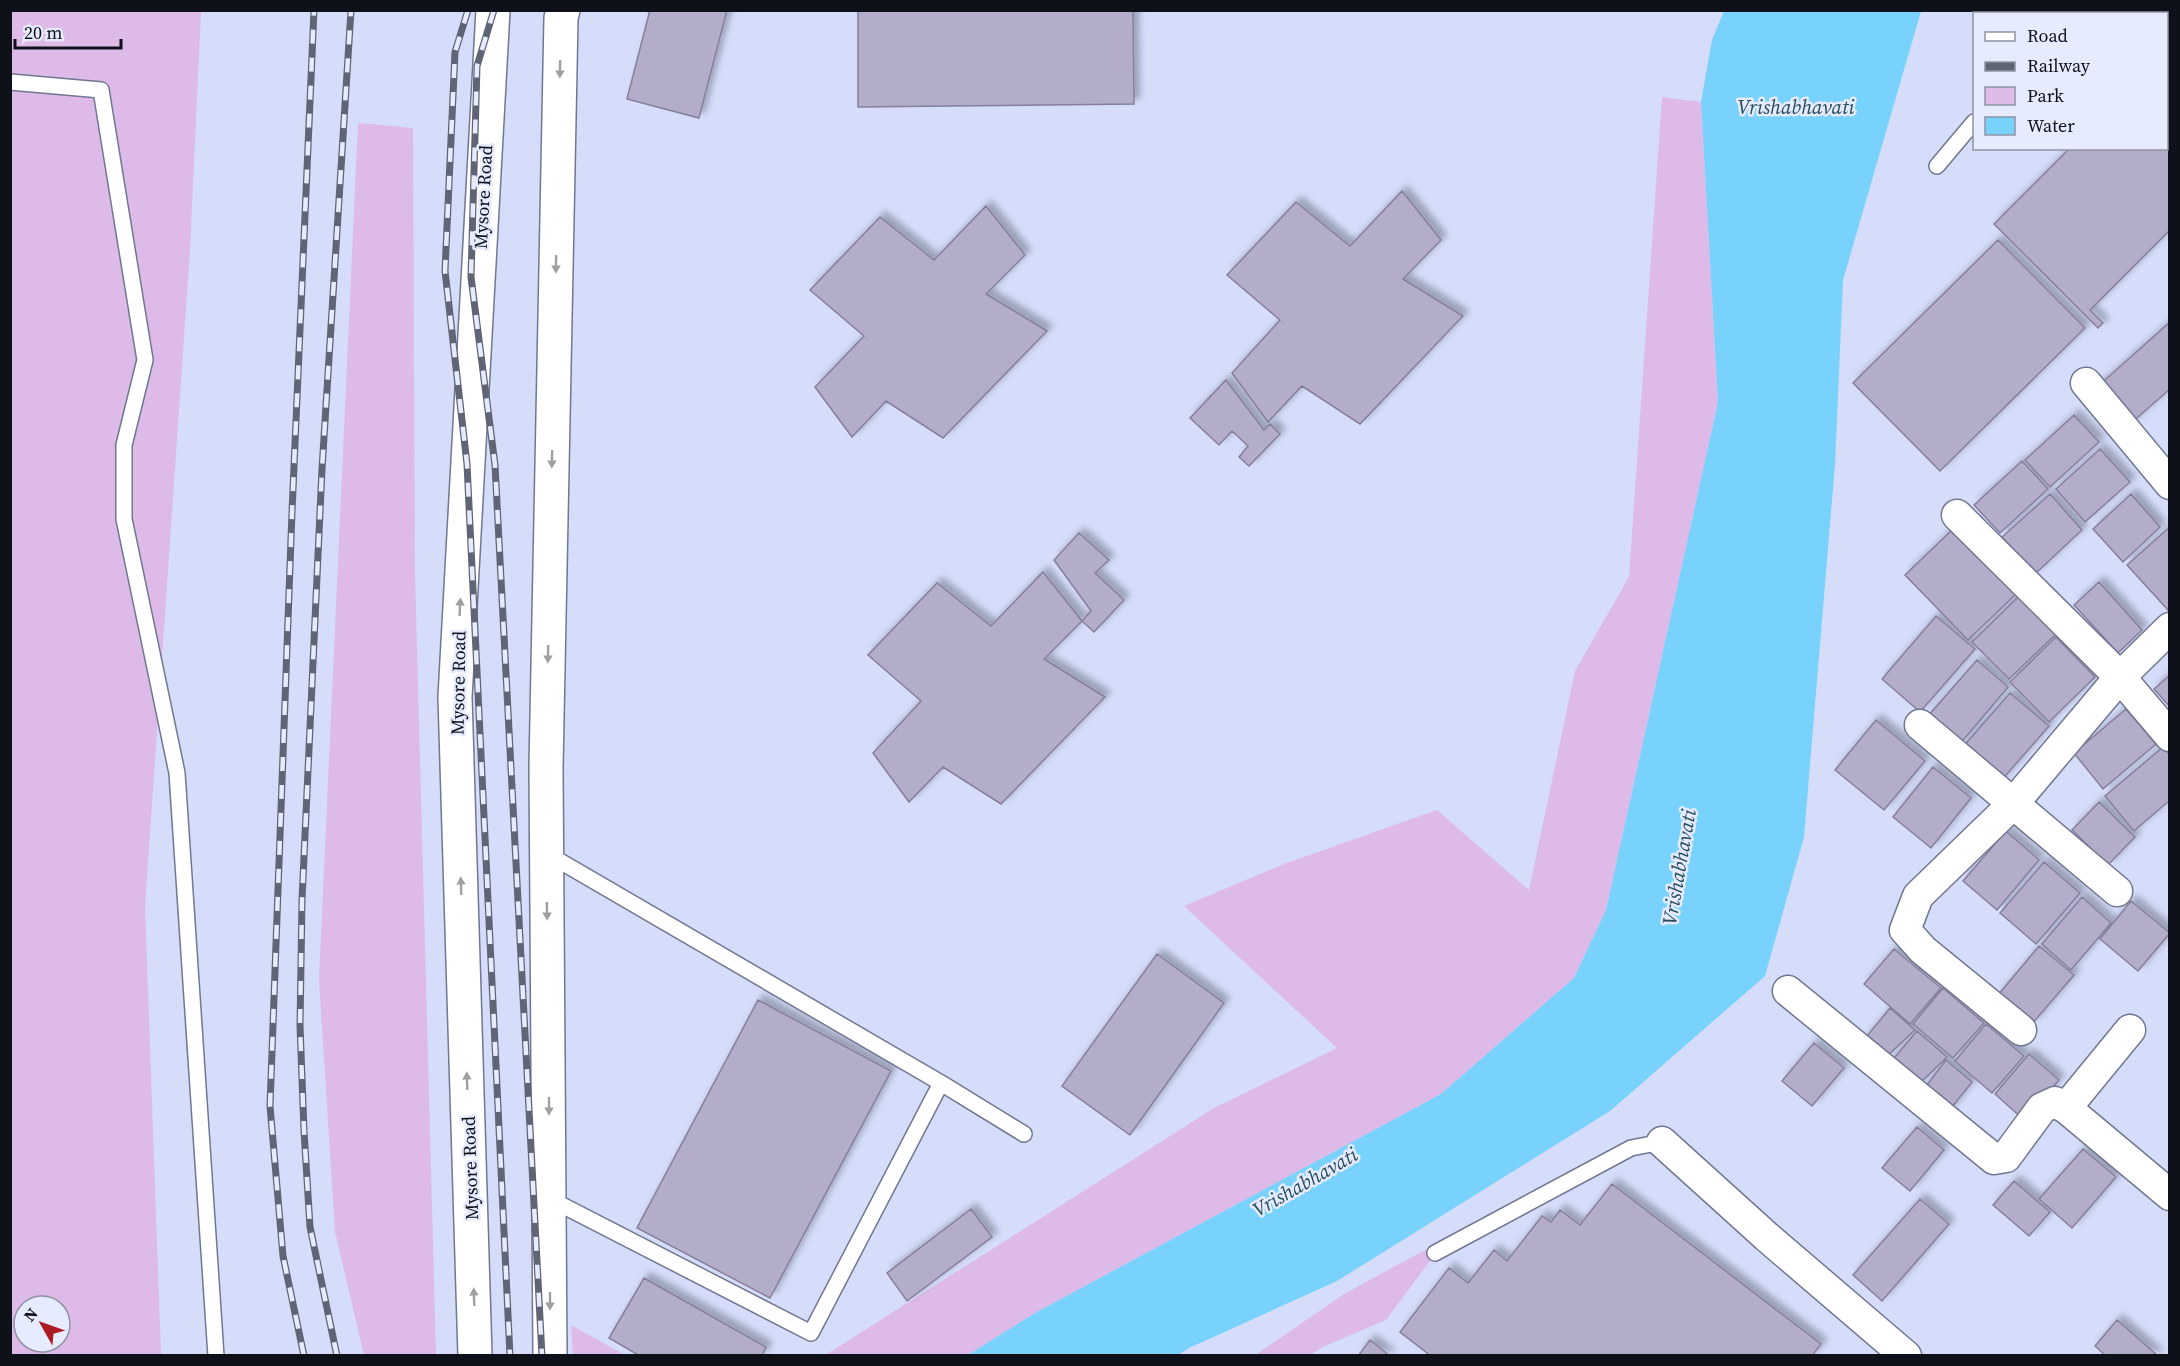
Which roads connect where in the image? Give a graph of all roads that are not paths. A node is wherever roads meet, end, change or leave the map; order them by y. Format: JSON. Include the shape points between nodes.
{"nodes":[{"id":1,"x":493,"y":10,"type":"edge"},
{"id":2,"x":562,"y":10,"type":"edge"},
{"id":3,"x":10,"y":82,"type":"edge"},
{"id":4,"x":1973,"y":123,"type":"edge"},
{"id":5,"x":1937,"y":166,"type":"dead end"},
{"id":6,"x":2086,"y":383,"type":"dead end"},
{"id":7,"x":2169,"y":484,"type":"edge"},
{"id":8,"x":1957,"y":515,"type":"dead end"},
{"id":9,"x":2169,"y":628,"type":"edge"},
{"id":10,"x":2120,"y":677,"type":"junction"},
{"id":11,"x":1920,"y":726,"type":"dead end"},
{"id":12,"x":2169,"y":736,"type":"edge"},
{"id":13,"x":2012,"y":805,"type":"junction"},
{"id":14,"x":546,"y":853,"type":"junction"},
{"id":15,"x":2118,"y":891,"type":"dead end"},
{"id":16,"x":1788,"y":991,"type":"dead end"},
{"id":17,"x":2022,"y":1030,"type":"dead end"},
{"id":18,"x":2130,"y":1030,"type":"dead end"},
{"id":19,"x":941,"y":1083,"type":"junction"},
{"id":20,"x":2066,"y":1108,"type":"junction"},
{"id":21,"x":1024,"y":1134,"type":"dead end"},
{"id":22,"x":1662,"y":1142,"type":"joint"},
{"id":23,"x":2169,"y":1195,"type":"edge"},
{"id":24,"x":550,"y":1199,"type":"junction"},
{"id":25,"x":1435,"y":1253,"type":"dead end"},
{"id":26,"x":216,"y":1356,"type":"edge"},
{"id":27,"x":476,"y":1356,"type":"edge"},
{"id":28,"x":550,"y":1356,"type":"edge"},
{"id":29,"x":1906,"y":1356,"type":"edge"}],
"edges":[{"from":27,"to":1,"type":"highway","name":"Mysore Road","one_way":true,"via":[[455,697]]},
{"from":2,"to":14,"type":"highway","one_way":true},
{"from":3,"to":26,"type":"lane","via":[[102,90],[145,360],[124,445],[124,519],[177,773]]},
{"from":4,"to":5,"type":"lane"},
{"from":6,"to":7,"type":"street"},
{"from":8,"to":10,"type":"street"},
{"from":9,"to":10,"type":"street"},
{"from":10,"to":12,"type":"street"},
{"from":10,"to":13,"type":"street"},
{"from":11,"to":13,"type":"street"},
{"from":13,"to":15,"type":"street"},
{"from":13,"to":17,"type":"street","via":[[1918,896],[1905,930],[1923,950]]},
{"from":14,"to":19,"type":"lane"},
{"from":14,"to":24,"type":"highway","one_way":true},
{"from":16,"to":20,"type":"street","via":[[1994,1159],[2006,1157],[2042,1108],[2055,1102]]},
{"from":18,"to":20,"type":"street"},
{"from":19,"to":21,"type":"lane"},
{"from":19,"to":24,"type":"lane","via":[[811,1333]]},
{"from":20,"to":23,"type":"street"},
{"from":22,"to":25,"type":"lane","via":[[1631,1148]]},
{"from":22,"to":29,"type":"street"},
{"from":24,"to":28,"type":"highway","one_way":true}]}
